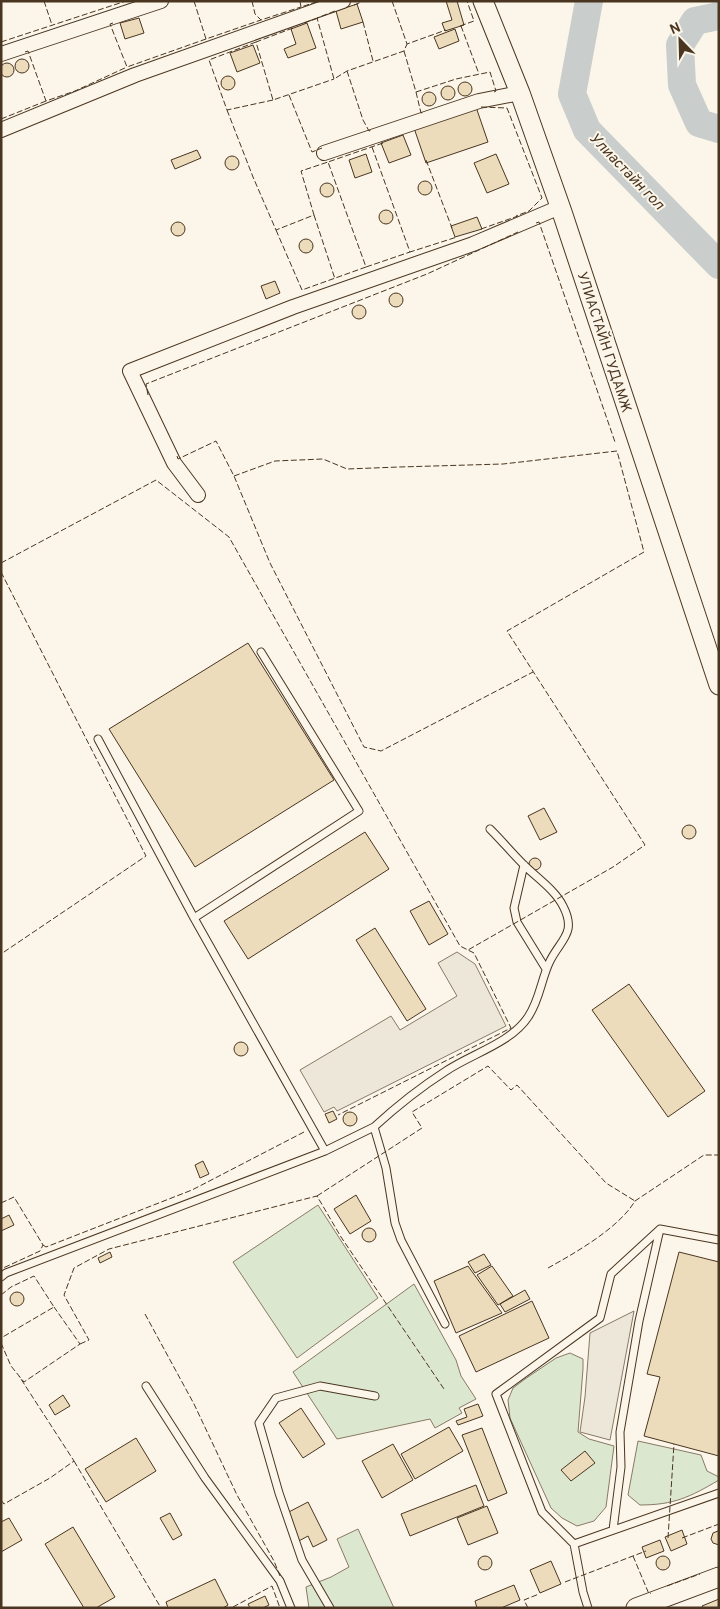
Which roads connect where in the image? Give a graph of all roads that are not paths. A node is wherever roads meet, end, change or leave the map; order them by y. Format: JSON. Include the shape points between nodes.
{"nodes":[{"id":1,"x":161,"y":1,"type":"edge"},
{"id":2,"x":343,"y":1,"type":"edge"},
{"id":3,"x":483,"y":1,"type":"edge"},
{"id":4,"x":1,"y":54,"type":"edge"},
{"id":5,"x":520,"y":93,"type":"junction"},
{"id":6,"x":1,"y":130,"type":"edge"},
{"id":7,"x":324,"y":153,"type":"dead end"},
{"id":8,"x":560,"y":207,"type":"junction"},
{"id":9,"x":198,"y":495,"type":"dead end"},
{"id":10,"x":261,"y":652,"type":"dead end"},
{"id":11,"x":719,"y":686,"type":"edge"},
{"id":12,"x":98,"y":739,"type":"dead end"},
{"id":13,"x":490,"y":829,"type":"dead end"},
{"id":14,"x":524,"y":865,"type":"junction"},
{"id":15,"x":194,"y":918,"type":"junction"},
{"id":16,"x":546,"y":969,"type":"junction"},
{"id":17,"x":374,"y":1127,"type":"junction"},
{"id":18,"x":325,"y":1151,"type":"junction"},
{"id":19,"x":660,"y":1229,"type":"junction"},
{"id":20,"x":719,"y":1240,"type":"edge"},
{"id":21,"x":1,"y":1277,"type":"edge"},
{"id":22,"x":445,"y":1324,"type":"dead end"},
{"id":23,"x":146,"y":1386,"type":"dead end"},
{"id":24,"x":375,"y":1396,"type":"dead end"},
{"id":25,"x":719,"y":1493,"type":"edge"},
{"id":26,"x":613,"y":1530,"type":"junction"},
{"id":27,"x":574,"y":1544,"type":"junction"},
{"id":28,"x":719,"y":1577,"type":"edge"},
{"id":29,"x":291,"y":1608,"type":"edge"},
{"id":30,"x":330,"y":1608,"type":"edge"},
{"id":31,"x":588,"y":1608,"type":"edge"},
{"id":32,"x":636,"y":1608,"type":"edge"}],
"edges":[{"from":1,"to":4,"type":"street"},
{"from":2,"to":6,"type":"street","via":[[136,75]]},
{"from":3,"to":5,"type":"main road","name":"УЛИАСТАЙН ГУДАМЖ"},
{"from":5,"to":7,"type":"street","via":[[479,101]]},
{"from":5,"to":8,"type":"main road","name":"УЛИАСТАЙН ГУДАМЖ"},
{"from":8,"to":9,"type":"street","via":[[473,244],[292,307],[130,371],[174,463]]},
{"from":8,"to":11,"type":"main road","name":"УЛИАСТАЙН ГУДАМЖ"},
{"from":10,"to":15,"type":"lane","via":[[359,811]]},
{"from":12,"to":15,"type":"lane"},
{"from":13,"to":14,"type":"lane"},
{"from":14,"to":16,"type":"lane","via":[[514,908],[517,922]]},
{"from":14,"to":16,"type":"lane","via":[[558,898],[569,928]]},
{"from":15,"to":18,"type":"lane"},
{"from":16,"to":17,"type":"lane","via":[[536,1005],[520,1027],[447,1070]]},
{"from":17,"to":18,"type":"lane"},
{"from":17,"to":22,"type":"lane","via":[[386,1168],[398,1232]]},
{"from":18,"to":21,"type":"lane"},
{"from":19,"to":20,"type":"lane"},
{"from":19,"to":26,"type":"lane","via":[[638,1321],[620,1432],[621,1467]]},
{"from":19,"to":27,"type":"lane","via":[[611,1274],[600,1318],[496,1394],[542,1512]]},
{"from":23,"to":29,"type":"lane","via":[[205,1478],[280,1581]]},
{"from":24,"to":30,"type":"lane","via":[[320,1386],[276,1398],[260,1423],[302,1560]]},
{"from":25,"to":26,"type":"lane"},
{"from":26,"to":27,"type":"lane"},
{"from":27,"to":31,"type":"lane"},
{"from":28,"to":32,"type":"main road"}]}
